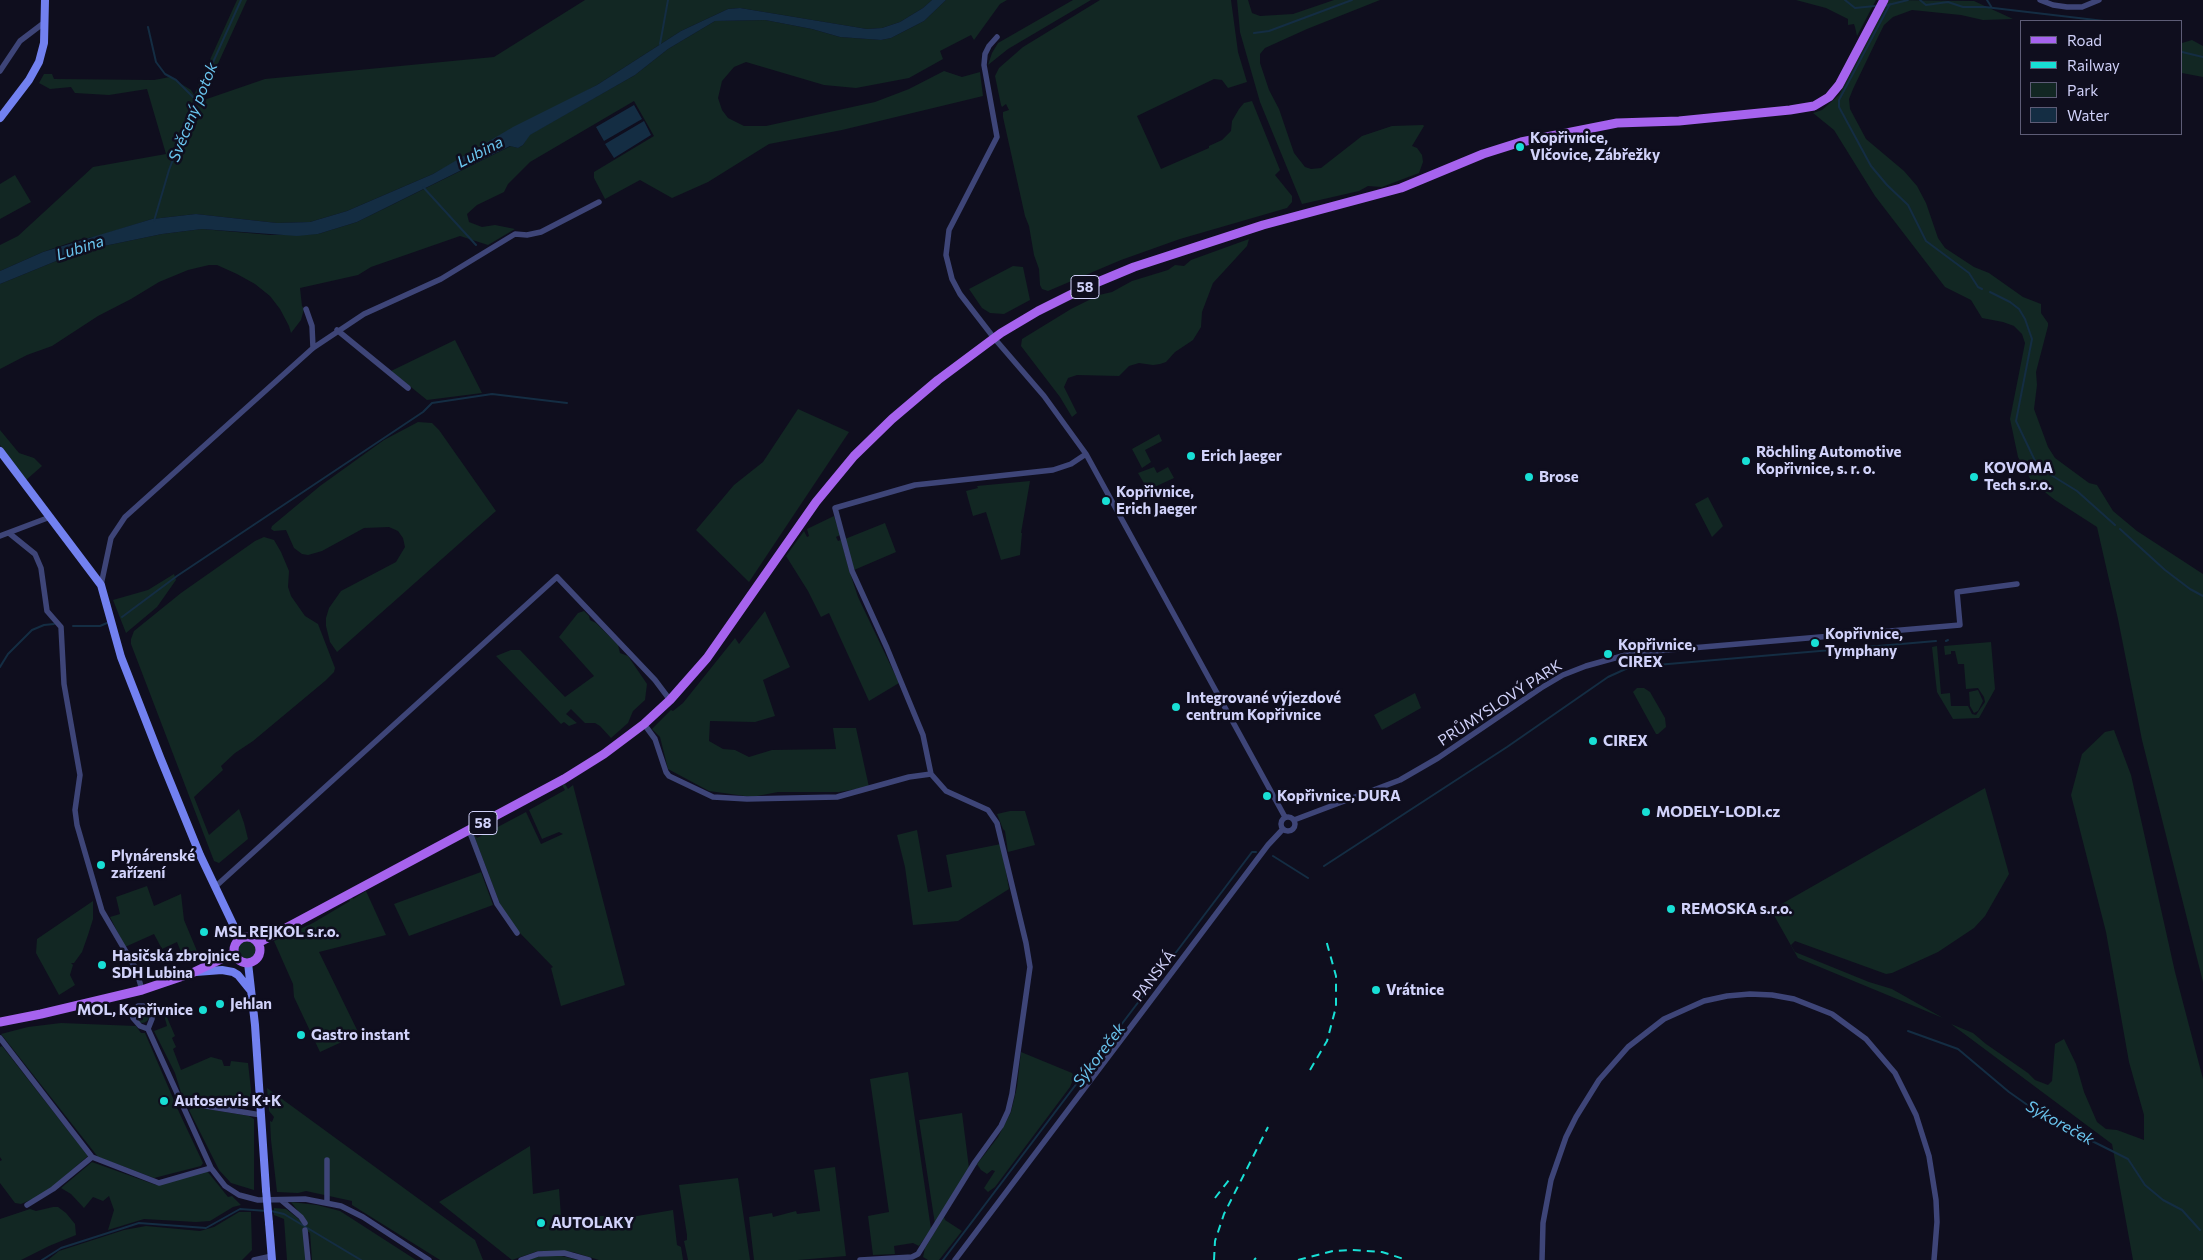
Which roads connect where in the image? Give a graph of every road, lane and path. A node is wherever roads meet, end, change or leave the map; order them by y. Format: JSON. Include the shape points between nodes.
{"nodes":[{"id":1,"x":46,"y":0,"type":"edge"},
{"id":2,"x":1884,"y":0,"type":"edge"},
{"id":3,"x":2040,"y":0,"type":"edge"},
{"id":4,"x":2099,"y":0,"type":"edge"},
{"id":5,"x":45,"y":22,"type":"junction"},
{"id":6,"x":997,"y":36,"type":"dead end"},
{"id":7,"x":0,"y":71,"type":"edge"},
{"id":8,"x":0,"y":118,"type":"edge"},
{"id":9,"x":599,"y":202,"type":"dead end"},
{"id":10,"x":306,"y":309,"type":"dead end"},
{"id":11,"x":337,"y":330,"type":"junction"},
{"id":12,"x":994,"y":338,"type":"junction"},
{"id":13,"x":313,"y":348,"type":"junction"},
{"id":14,"x":408,"y":388,"type":"dead end"},
{"id":15,"x":0,"y":451,"type":"edge"},
{"id":16,"x":1086,"y":454,"type":"junction"},
{"id":17,"x":50,"y":517,"type":"junction"},
{"id":18,"x":9,"y":533,"type":"junction"},
{"id":19,"x":0,"y":536,"type":"edge"},
{"id":20,"x":2017,"y":584,"type":"dead end"},
{"id":21,"x":101,"y":585,"type":"junction"},
{"id":22,"x":1856,"y":628,"type":"dead end"},
{"id":23,"x":1850,"y":634,"type":"junction"},
{"id":24,"x":670,"y":700,"type":"junction"},
{"id":25,"x":644,"y":724,"type":"junction"},
{"id":26,"x":931,"y":774,"type":"junction"},
{"id":27,"x":1286,"y":817,"type":"junction"},
{"id":28,"x":1294,"y":820,"type":"junction"},
{"id":29,"x":1284,"y":829,"type":"junction"},
{"id":30,"x":468,"y":830,"type":"junction"},
{"id":31,"x":215,"y":887,"type":"junction"},
{"id":32,"x":517,"y":933,"type":"dead end"},
{"id":33,"x":240,"y":940,"type":"junction"},
{"id":34,"x":258,"y":943,"type":"junction"},
{"id":35,"x":234,"y":953,"type":"junction"},
{"id":36,"x":248,"y":963,"type":"junction"},
{"id":37,"x":192,"y":972,"type":"junction"},
{"id":38,"x":142,"y":990,"type":"junction"},
{"id":39,"x":251,"y":991,"type":"junction"},
{"id":40,"x":0,"y":1022,"type":"edge"},
{"id":41,"x":148,"y":1029,"type":"dead end"},
{"id":42,"x":1,"y":1041,"type":"edge"},
{"id":43,"x":181,"y":1102,"type":"junction"},
{"id":44,"x":261,"y":1115,"type":"junction"},
{"id":45,"x":92,"y":1157,"type":"junction"},
{"id":46,"x":327,"y":1160,"type":"dead end"},
{"id":47,"x":211,"y":1168,"type":"junction"},
{"id":48,"x":281,"y":1200,"type":"junction"},
{"id":49,"x":327,"y":1202,"type":"junction"},
{"id":50,"x":27,"y":1205,"type":"dead end"},
{"id":51,"x":305,"y":1223,"type":"dead end"},
{"id":52,"x":306,"y":1230,"type":"dead end"},
{"id":53,"x":272,"y":1258,"type":"edge"},
{"id":54,"x":254,"y":1260,"type":"edge"},
{"id":55,"x":308,"y":1260,"type":"edge"},
{"id":56,"x":429,"y":1260,"type":"edge"},
{"id":57,"x":521,"y":1260,"type":"edge"},
{"id":58,"x":589,"y":1260,"type":"edge"},
{"id":59,"x":860,"y":1260,"type":"edge"},
{"id":60,"x":955,"y":1260,"type":"edge"},
{"id":61,"x":1542,"y":1260,"type":"edge"},
{"id":62,"x":1934,"y":1260,"type":"edge"}],
"edges":[{"from":1,"to":5,"type":"street"},
{"from":2,"to":12,"type":"main road","number":"58","via":[[1840,85],[1814,106],[1679,121],[1617,122],[1521,142],[1401,188],[1263,224],[1134,267],[1038,311]]},
{"from":3,"to":4,"type":"street","via":[[2053,5],[2082,7]]},
{"from":5,"to":7,"type":"street","via":[[20,41]]},
{"from":5,"to":8,"type":"street","via":[[39,62]]},
{"from":6,"to":12,"type":"street","via":[[988,46],[984,65],[997,137],[953,220],[946,255],[956,287]]},
{"from":9,"to":11,"type":"street","via":[[541,232],[515,234],[441,279]]},
{"from":10,"to":13,"type":"street","via":[[312,326]]},
{"from":11,"to":13,"type":"street"},
{"from":11,"to":14,"type":"street"},
{"from":12,"to":16,"type":"street","via":[[1044,396]]},
{"from":12,"to":24,"type":"main road","number":"58","via":[[938,380],[854,456],[816,502],[707,658]]},
{"from":13,"to":21,"type":"street","via":[[125,517],[111,538]]},
{"from":15,"to":17,"type":"street"},
{"from":16,"to":26,"type":"street","via":[[1053,470],[915,485],[836,508],[852,571],[923,735]]},
{"from":16,"to":27,"type":"street"},
{"from":17,"to":18,"type":"street"},
{"from":17,"to":21,"type":"street"},
{"from":18,"to":19,"type":"street"},
{"from":18,"to":38,"type":"street","via":[[35,554],[41,568],[47,611],[61,627],[64,684],[80,775],[77,825],[102,911],[136,969]]},
{"from":20,"to":23,"type":"street","name":"PRŮMYSLOVÝ PARK","via":[[1957,592],[1960,625]]},
{"from":21,"to":31,"type":"street","via":[[121,657],[179,806]]},
{"from":22,"to":23,"type":"street"},
{"from":23,"to":28,"type":"street","name":"PRŮMYSLOVÝ PARK","via":[[1633,653],[1586,666],[1541,688],[1400,780]]},
{"from":24,"to":25,"type":"main road","number":"58"},
{"from":24,"to":31,"type":"street","via":[[655,680],[557,578]]},
{"from":25,"to":26,"type":"street","via":[[655,739],[669,776],[714,796],[747,799],[837,796]]},
{"from":25,"to":30,"type":"main road","number":"58","via":[[584,768]]},
{"from":26,"to":59,"type":"street","via":[[946,791],[988,810],[1002,835],[1029,956],[1015,1076],[1011,1103],[1001,1126],[918,1254]]},
{"from":27,"to":28,"type":"street"},
{"from":27,"to":29,"type":"street","via":[[1281,822]]},
{"from":28,"to":29,"type":"street","via":[[1293,828]]},
{"from":29,"to":60,"type":"street","name":"PANSKÁ","via":[[1268,845]]},
{"from":30,"to":32,"type":"street","via":[[497,904]]},
{"from":30,"to":34,"type":"main road","number":"58"},
{"from":31,"to":33,"type":"street"},
{"from":33,"to":34,"type":"main road","via":[[250,938]]},
{"from":33,"to":35,"type":"main road"},
{"from":34,"to":36,"type":"main road","via":[[258,957]]},
{"from":35,"to":36,"type":"main road","via":[[239,961]]},
{"from":35,"to":37,"type":"main road"},
{"from":36,"to":39,"type":"street"},
{"from":37,"to":38,"type":"main road"},
{"from":37,"to":39,"type":"street","via":[[227,970],[238,975]]},
{"from":38,"to":40,"type":"main road"},
{"from":39,"to":44,"type":"street"},
{"from":41,"to":43,"type":"street"},
{"from":42,"to":45,"type":"street"},
{"from":43,"to":44,"type":"street"},
{"from":43,"to":47,"type":"street"},
{"from":44,"to":53,"type":"street","bridge":true},
{"from":45,"to":47,"type":"street","via":[[159,1183]]},
{"from":45,"to":50,"type":"street","via":[[53,1189]]},
{"from":46,"to":49,"type":"street"},
{"from":47,"to":48,"type":"street","via":[[221,1182],[239,1195],[258,1200]]},
{"from":48,"to":49,"type":"street","via":[[305,1198]]},
{"from":48,"to":51,"type":"street"},
{"from":49,"to":56,"type":"street","via":[[363,1217]]},
{"from":52,"to":55,"type":"street"},
{"from":53,"to":54,"type":"street"},
{"from":57,"to":58,"type":"street","via":[[538,1254],[564,1253]]},
{"from":61,"to":62,"type":"street","via":[[1543,1223],[1551,1180],[1569,1130],[1599,1080],[1628,1047],[1664,1019],[1704,1001],[1750,994],[1794,1000],[1832,1014],[1866,1039],[1895,1074],[1916,1114],[1929,1156],[1936,1200]]}]}
